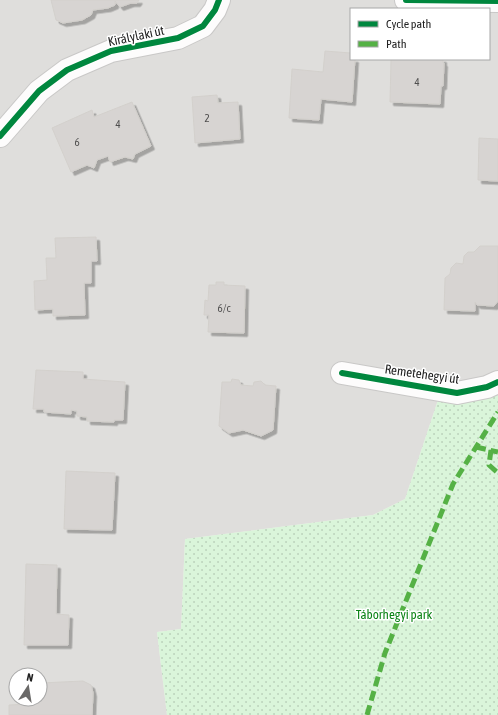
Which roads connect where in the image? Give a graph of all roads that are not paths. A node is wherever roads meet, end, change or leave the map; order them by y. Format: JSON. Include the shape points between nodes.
{"nodes":[{"id":1,"x":219,"y":0,"type":"edge"},
{"id":2,"x":406,"y":0,"type":"edge"},
{"id":3,"x":498,"y":1,"type":"edge"},
{"id":4,"x":0,"y":136,"type":"edge"},
{"id":5,"x":342,"y":373,"type":"dead end"},
{"id":6,"x":498,"y":382,"type":"edge"}],
"edges":[{"from":1,"to":4,"type":"street","name":"Királylaki út","via":[[203,26],[178,38],[111,51],[67,70],[39,91]]},
{"from":2,"to":3,"type":"street"},
{"from":5,"to":6,"type":"street","name":"Remetehegyi út","via":[[457,393]]}]}
